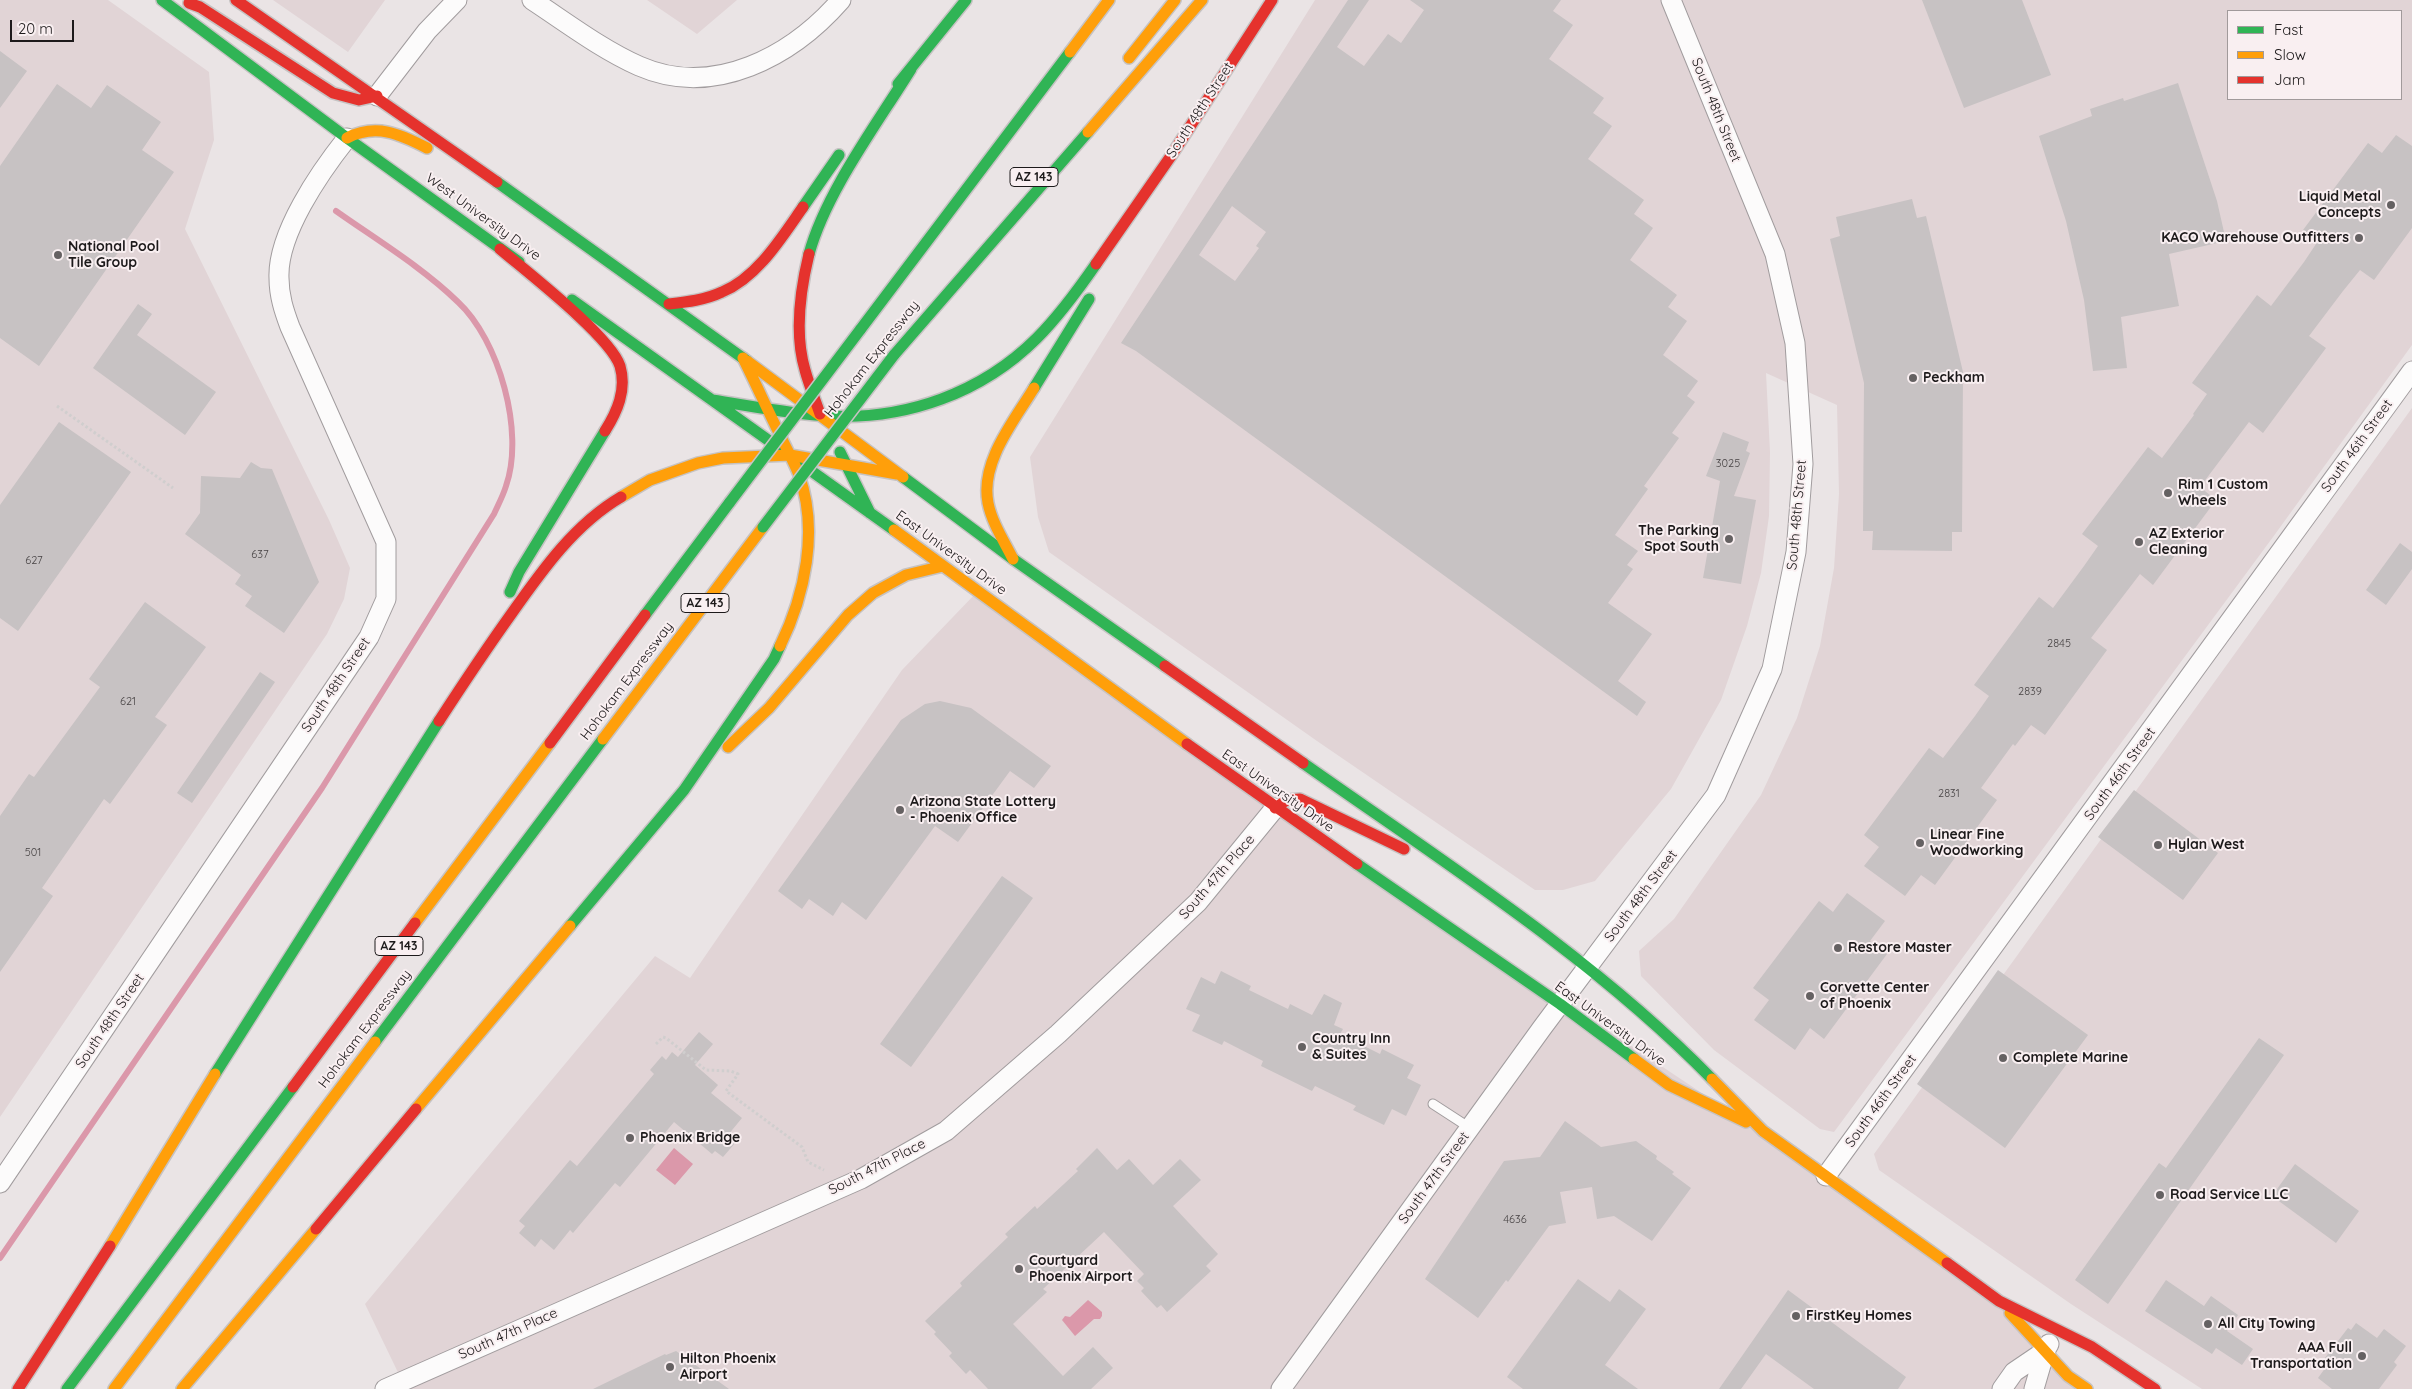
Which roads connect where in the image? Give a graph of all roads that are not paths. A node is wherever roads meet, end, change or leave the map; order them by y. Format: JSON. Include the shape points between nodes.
{"nodes":[{"id":1,"x":162,"y":0,"type":"edge"},
{"id":2,"x":180,"y":0,"type":"edge"},
{"id":3,"x":236,"y":0,"type":"edge"},
{"id":4,"x":458,"y":0,"type":"edge"},
{"id":5,"x":532,"y":0,"type":"edge"},
{"id":6,"x":841,"y":0,"type":"edge"},
{"id":7,"x":966,"y":0,"type":"edge"},
{"id":8,"x":1109,"y":0,"type":"edge"},
{"id":9,"x":1175,"y":0,"type":"edge"},
{"id":10,"x":1202,"y":0,"type":"edge"},
{"id":11,"x":1272,"y":0,"type":"edge"},
{"id":12,"x":1670,"y":0,"type":"edge"},
{"id":13,"x":911,"y":69,"type":"junction"},
{"id":14,"x":1120,"y":70,"type":"dead end"},
{"id":15,"x":377,"y":96,"type":"junction"},
{"id":16,"x":346,"y":138,"type":"junction"},
{"id":17,"x":1052,"y":154,"type":"dead end"},
{"id":18,"x":498,"y":182,"type":"junction"},
{"id":19,"x":1128,"y":220,"type":"junction"},
{"id":20,"x":500,"y":249,"type":"junction"},
{"id":21,"x":669,"y":304,"type":"junction"},
{"id":22,"x":894,"y":355,"type":"junction"},
{"id":23,"x":743,"y":358,"type":"junction"},
{"id":24,"x":2412,"y":370,"type":"edge"},
{"id":25,"x":712,"y":400,"type":"junction"},
{"id":26,"x":767,"y":408,"type":"junction"},
{"id":27,"x":821,"y":416,"type":"junction"},
{"id":28,"x":790,"y":455,"type":"junction"},
{"id":29,"x":846,"y":464,"type":"junction"},
{"id":30,"x":898,"y":474,"type":"junction"},
{"id":31,"x":870,"y":513,"type":"junction"},
{"id":32,"x":1013,"y":558,"type":"junction"},
{"id":33,"x":943,"y":566,"type":"junction"},
{"id":34,"x":476,"y":663,"type":"junction"},
{"id":35,"x":684,"y":790,"type":"junction"},
{"id":36,"x":1274,"y":808,"type":"junction"},
{"id":37,"x":1464,"y":876,"type":"junction"},
{"id":38,"x":1588,"y":967,"type":"junction"},
{"id":39,"x":1560,"y":1004,"type":"junction"},
{"id":40,"x":1433,"y":1104,"type":"dead end"},
{"id":41,"x":1470,"y":1128,"type":"junction"},
{"id":42,"x":1763,"y":1131,"type":"junction"},
{"id":43,"x":1826,"y":1176,"type":"junction"},
{"id":44,"x":0,"y":1183,"type":"edge"},
{"id":45,"x":1999,"y":1301,"type":"junction"},
{"id":46,"x":2058,"y":1330,"type":"junction"},
{"id":47,"x":2045,"y":1351,"type":"junction"},
{"id":48,"x":2068,"y":1376,"type":"junction"},
{"id":49,"x":18,"y":1389,"type":"edge"},
{"id":50,"x":67,"y":1389,"type":"edge"},
{"id":51,"x":114,"y":1389,"type":"edge"},
{"id":52,"x":182,"y":1389,"type":"edge"},
{"id":53,"x":385,"y":1389,"type":"edge"},
{"id":54,"x":1281,"y":1389,"type":"edge"},
{"id":55,"x":2002,"y":1389,"type":"edge"},
{"id":56,"x":2034,"y":1389,"type":"edge"},
{"id":57,"x":2082,"y":1389,"type":"edge"},
{"id":58,"x":2087,"y":1389,"type":"edge"},
{"id":59,"x":2155,"y":1389,"type":"edge"}],
"edges":[{"from":1,"to":16,"type":"main road","name":"West University Drive"},
{"from":2,"to":15,"type":"main road","via":[[200,7],[334,93],[359,100]]},
{"from":3,"to":15,"type":"main road"},
{"from":4,"to":15,"type":"street","via":[[426,31]]},
{"from":5,"to":6,"type":"street","via":[[605,49],[641,67],[695,78],[754,67],[790,47]]},
{"from":7,"to":13,"type":"main road"},
{"from":8,"to":50,"type":"main road","name":"Hohokam Expressway","number":"AZ 143","bridge":true},
{"from":9,"to":14,"type":"main road"},
{"from":10,"to":22,"type":"main road"},
{"from":11,"to":19,"type":"main road","name":"South 48th Street"},
{"from":12,"to":38,"type":"street","name":"South 48th Street","via":[[1775,254],[1795,343],[1804,464],[1796,552],[1772,669],[1716,794]]},
{"from":13,"to":21,"type":"main road","via":[[851,140],[771,251],[751,272],[713,296]]},
{"from":13,"to":27,"type":"main road","via":[[828,207],[811,248],[801,286],[804,368]]},
{"from":15,"to":18,"type":"main road"},
{"from":16,"to":18,"type":"main road","via":[[371,128],[390,131]]},
{"from":16,"to":20,"type":"main road","name":"West University Drive"},
{"from":16,"to":44,"type":"street","name":"South 48th Street","via":[[296,215],[278,276],[290,327],[386,542],[386,599],[364,644]]},
{"from":17,"to":22,"type":"main road","name":"Hohokam Expressway","number":"AZ 143"},
{"from":18,"to":21,"type":"main road"},
{"from":19,"to":27,"type":"main road","via":[[1057,317],[1008,364],[969,387],[928,404],[869,416]]},
{"from":19,"to":32,"type":"main road","via":[[1096,284],[1001,443],[989,471],[987,501]]},
{"from":20,"to":25,"type":"main road","name":"West University Drive"},
{"from":20,"to":34,"type":"main road","via":[[612,352],[619,364],[622,393],[616,413],[519,572]]},
{"from":21,"to":23,"type":"main road"},
{"from":22,"to":51,"type":"main road","name":"Hohokam Expressway","number":"AZ 143","bridge":true},
{"from":23,"to":26,"type":"main road"},
{"from":23,"to":27,"type":"main road"},
{"from":24,"to":43,"type":"street","name":"South 46th Street"},
{"from":25,"to":26,"type":"main road"},
{"from":25,"to":28,"type":"main road","name":"West University Drive"},
{"from":26,"to":27,"type":"main road"},
{"from":26,"to":28,"type":"main road"},
{"from":27,"to":29,"type":"main road"},
{"from":27,"to":30,"type":"main road","name":"East University Drive"},
{"from":28,"to":29,"type":"main road"},
{"from":28,"to":31,"type":"main road","name":"East University Drive"},
{"from":28,"to":34,"type":"main road","via":[[742,456],[698,463],[650,480],[608,504],[589,518],[560,549]]},
{"from":28,"to":35,"type":"main road","via":[[804,492],[808,518],[807,558],[799,599],[774,659]]},
{"from":29,"to":30,"type":"main road"},
{"from":29,"to":31,"type":"main road"},
{"from":30,"to":32,"type":"main road","name":"East University Drive"},
{"from":31,"to":33,"type":"main road","name":"East University Drive"},
{"from":32,"to":37,"type":"main road","name":"East University Drive"},
{"from":33,"to":35,"type":"main road","via":[[915,572],[872,593],[769,708]]},
{"from":33,"to":36,"type":"main road","name":"East University Drive"},
{"from":34,"to":49,"type":"main road"},
{"from":35,"to":52,"type":"main road"},
{"from":36,"to":37,"type":"main road","via":[[1287,800],[1300,800]]},
{"from":36,"to":39,"type":"main road","name":"East University Drive"},
{"from":36,"to":53,"type":"street","name":"South 47th Place","via":[[1198,902],[1050,1041],[946,1131],[861,1179]]},
{"from":37,"to":38,"type":"main road","name":"East University Drive"},
{"from":38,"to":39,"type":"street","name":"South 47th Street"},
{"from":38,"to":42,"type":"main road","name":"East University Drive","via":[[1688,1054]]},
{"from":39,"to":41,"type":"street","name":"South 47th Street"},
{"from":39,"to":42,"type":"main road","name":"East University Drive","via":[[1669,1085]]},
{"from":40,"to":41,"type":"lane"},
{"from":41,"to":54,"type":"street","name":"South 47th Street"},
{"from":42,"to":43,"type":"main road","name":"East University Drive"},
{"from":43,"to":45,"type":"main road","name":"East University Drive"},
{"from":45,"to":46,"type":"main road","name":"East University Drive"},
{"from":45,"to":47,"type":"main road","name":"East University Drive"},
{"from":46,"to":47,"type":"street"},
{"from":46,"to":59,"type":"main road","name":"East University Drive","via":[[2092,1347]]},
{"from":47,"to":48,"type":"main road","name":"East University Drive"},
{"from":47,"to":55,"type":"street","via":[[2014,1372]]},
{"from":47,"to":56,"type":"street"},
{"from":48,"to":57,"type":"main road"},
{"from":48,"to":58,"type":"main road","name":"East University Drive"}]}
